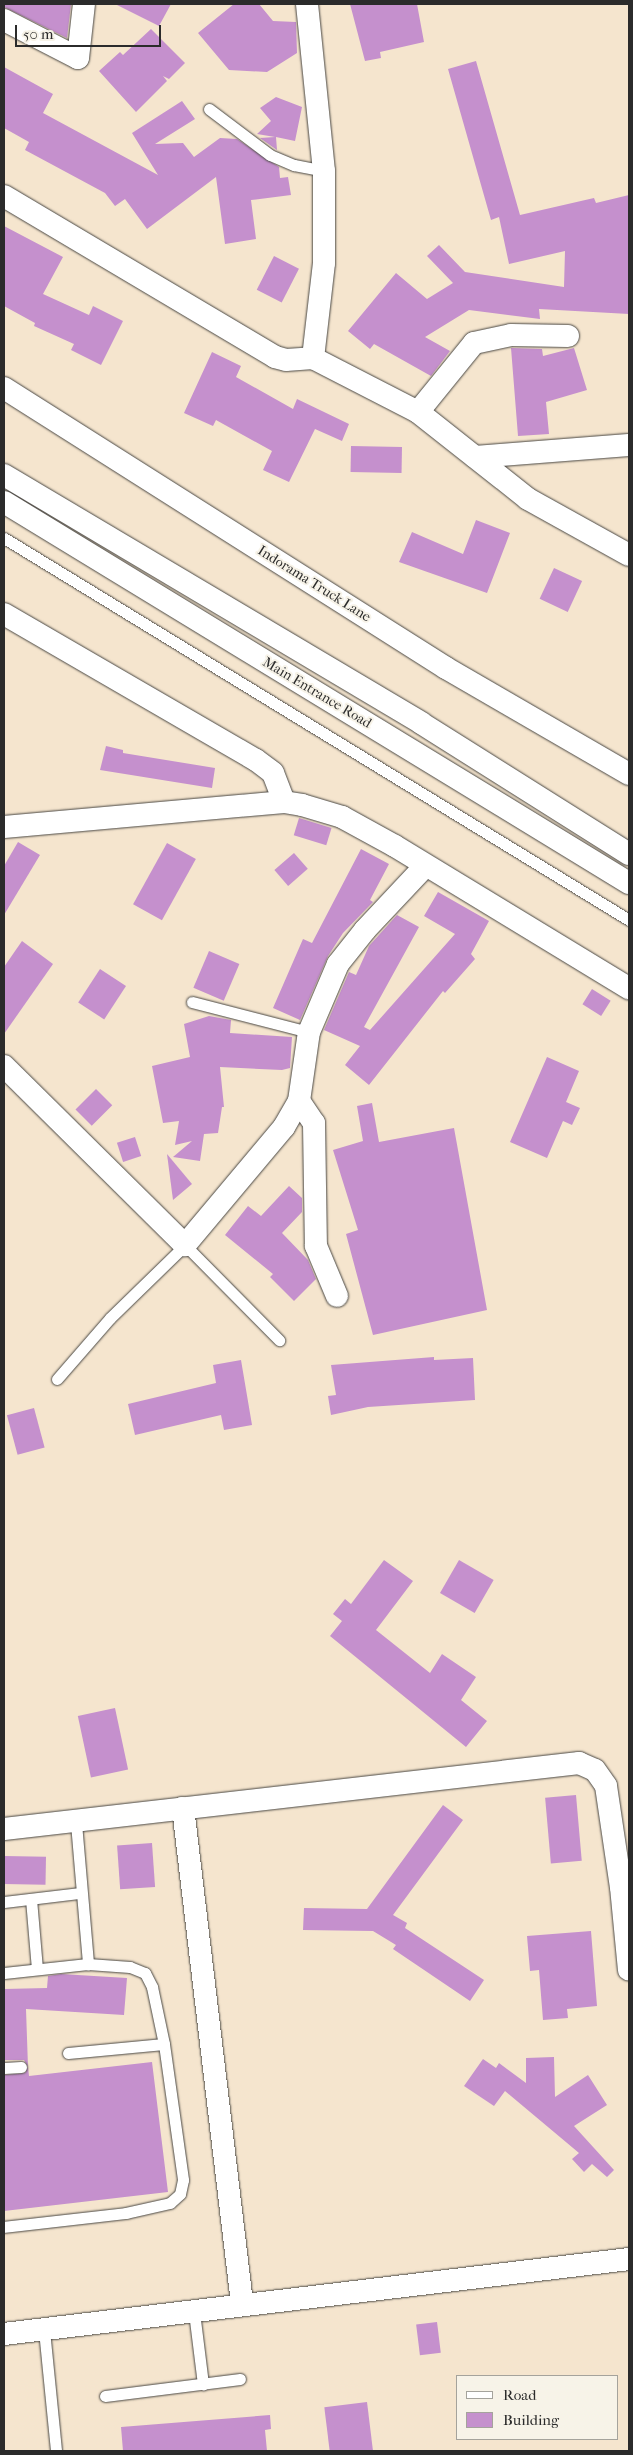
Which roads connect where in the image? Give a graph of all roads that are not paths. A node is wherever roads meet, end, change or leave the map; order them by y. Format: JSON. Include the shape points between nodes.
{"nodes":[{"id":1,"x":84,"y":4,"type":"edge"},
{"id":2,"x":307,"y":4,"type":"edge"},
{"id":3,"x":4,"y":20,"type":"edge"},
{"id":4,"x":209,"y":109,"type":"dead end"},
{"id":5,"x":324,"y":171,"type":"junction"},
{"id":6,"x":4,"y":196,"type":"edge"},
{"id":7,"x":568,"y":336,"type":"dead end"},
{"id":8,"x":313,"y":358,"type":"junction"},
{"id":9,"x":4,"y":388,"type":"edge"},
{"id":10,"x":418,"y":412,"type":"junction"},
{"id":11,"x":629,"y":445,"type":"edge"},
{"id":12,"x":475,"y":457,"type":"junction"},
{"id":13,"x":4,"y":475,"type":"edge"},
{"id":14,"x":4,"y":502,"type":"edge"},
{"id":15,"x":4,"y":538,"type":"edge"},
{"id":16,"x":629,"y":555,"type":"edge"},
{"id":17,"x":4,"y":614,"type":"edge"},
{"id":18,"x":629,"y":774,"type":"edge"},
{"id":19,"x":284,"y":802,"type":"junction"},
{"id":20,"x":4,"y":827,"type":"edge"},
{"id":21,"x":629,"y":854,"type":"edge"},
{"id":22,"x":425,"y":866,"type":"junction"},
{"id":23,"x":629,"y":883,"type":"edge"},
{"id":24,"x":629,"y":920,"type":"edge"},
{"id":25,"x":629,"y":988,"type":"edge"},
{"id":26,"x":192,"y":1002,"type":"dead end"},
{"id":27,"x":309,"y":1032,"type":"junction"},
{"id":28,"x":4,"y":1066,"type":"edge"},
{"id":29,"x":299,"y":1101,"type":"junction"},
{"id":30,"x":185,"y":1245,"type":"junction"},
{"id":31,"x":337,"y":1296,"type":"dead end"},
{"id":32,"x":279,"y":1340,"type":"dead end"},
{"id":33,"x":57,"y":1379,"type":"dead end"},
{"id":34,"x":183,"y":1808,"type":"junction"},
{"id":35,"x":76,"y":1823,"type":"junction"},
{"id":36,"x":4,"y":1829,"type":"edge"},
{"id":37,"x":625,"y":1886,"type":"edge"},
{"id":38,"x":80,"y":1893,"type":"junction"},
{"id":39,"x":31,"y":1899,"type":"junction"},
{"id":40,"x":4,"y":1902,"type":"edge"},
{"id":41,"x":88,"y":1964,"type":"junction"},
{"id":42,"x":37,"y":1969,"type":"junction"},
{"id":43,"x":629,"y":1970,"type":"edge"},
{"id":44,"x":4,"y":1973,"type":"edge"},
{"id":45,"x":164,"y":2044,"type":"junction"},
{"id":46,"x":68,"y":2053,"type":"dead end"},
{"id":47,"x":21,"y":2067,"type":"dead end"},
{"id":48,"x":4,"y":2068,"type":"edge"},
{"id":49,"x":4,"y":2227,"type":"edge"},
{"id":50,"x":629,"y":2259,"type":"edge"},
{"id":51,"x":242,"y":2304,"type":"junction"},
{"id":52,"x":194,"y":2312,"type":"junction"},
{"id":53,"x":44,"y":2330,"type":"junction"},
{"id":54,"x":4,"y":2334,"type":"edge"},
{"id":55,"x":240,"y":2379,"type":"dead end"},
{"id":56,"x":204,"y":2384,"type":"junction"},
{"id":57,"x":105,"y":2396,"type":"dead end"},
{"id":58,"x":56,"y":2451,"type":"edge"}],
"edges":[{"from":1,"to":3,"type":"street","via":[[78,58]]},
{"from":2,"to":5,"type":"street"},
{"from":4,"to":5,"type":"lane","via":[[270,155],[294,165]]},
{"from":5,"to":8,"type":"street","via":[[324,263]]},
{"from":6,"to":8,"type":"street","via":[[275,357],[286,360]]},
{"from":7,"to":10,"type":"street","via":[[511,336],[474,343]]},
{"from":8,"to":10,"type":"street"},
{"from":9,"to":18,"type":"street","name":"Indorama Truck Lane","via":[[446,668]]},
{"from":10,"to":12,"type":"street"},
{"from":11,"to":12,"type":"street"},
{"from":12,"to":16,"type":"street","via":[[528,499]]},
{"from":13,"to":21,"type":"street","via":[[421,723]]},
{"from":14,"to":23,"type":"street","name":"Main Entrance Road"},
{"from":15,"to":24,"type":"lane"},
{"from":17,"to":19,"type":"street","via":[[256,760],[273,773]]},
{"from":19,"to":20,"type":"street"},
{"from":19,"to":22,"type":"street","via":[[342,817]]},
{"from":22,"to":25,"type":"street"},
{"from":22,"to":27,"type":"street","via":[[338,964]]},
{"from":26,"to":27,"type":"lane"},
{"from":27,"to":29,"type":"street"},
{"from":28,"to":30,"type":"street"},
{"from":29,"to":30,"type":"street","via":[[284,1127]]},
{"from":29,"to":31,"type":"street","via":[[314,1123],[316,1246]]},
{"from":30,"to":32,"type":"lane"},
{"from":30,"to":33,"type":"lane","via":[[110,1318]]},
{"from":34,"to":35,"type":"street"},
{"from":34,"to":37,"type":"street","via":[[579,1763],[595,1770],[606,1786]]},
{"from":34,"to":51,"type":"street"},
{"from":35,"to":36,"type":"street"},
{"from":35,"to":38,"type":"lane"},
{"from":37,"to":43,"type":"street"},
{"from":38,"to":39,"type":"lane"},
{"from":38,"to":41,"type":"lane"},
{"from":39,"to":40,"type":"lane"},
{"from":39,"to":42,"type":"lane"},
{"from":41,"to":42,"type":"lane"},
{"from":41,"to":45,"type":"lane","via":[[130,1967],[145,1973],[152,1987]]},
{"from":42,"to":44,"type":"lane"},
{"from":45,"to":46,"type":"lane"},
{"from":45,"to":49,"type":"lane","via":[[183,2180],[180,2194],[170,2204],[126,2213]]},
{"from":47,"to":48,"type":"lane"},
{"from":50,"to":51,"type":"street"},
{"from":51,"to":52,"type":"street"},
{"from":52,"to":53,"type":"street"},
{"from":52,"to":56,"type":"lane"},
{"from":53,"to":54,"type":"street"},
{"from":53,"to":58,"type":"lane"},
{"from":55,"to":56,"type":"lane"},
{"from":56,"to":57,"type":"lane"}]}
